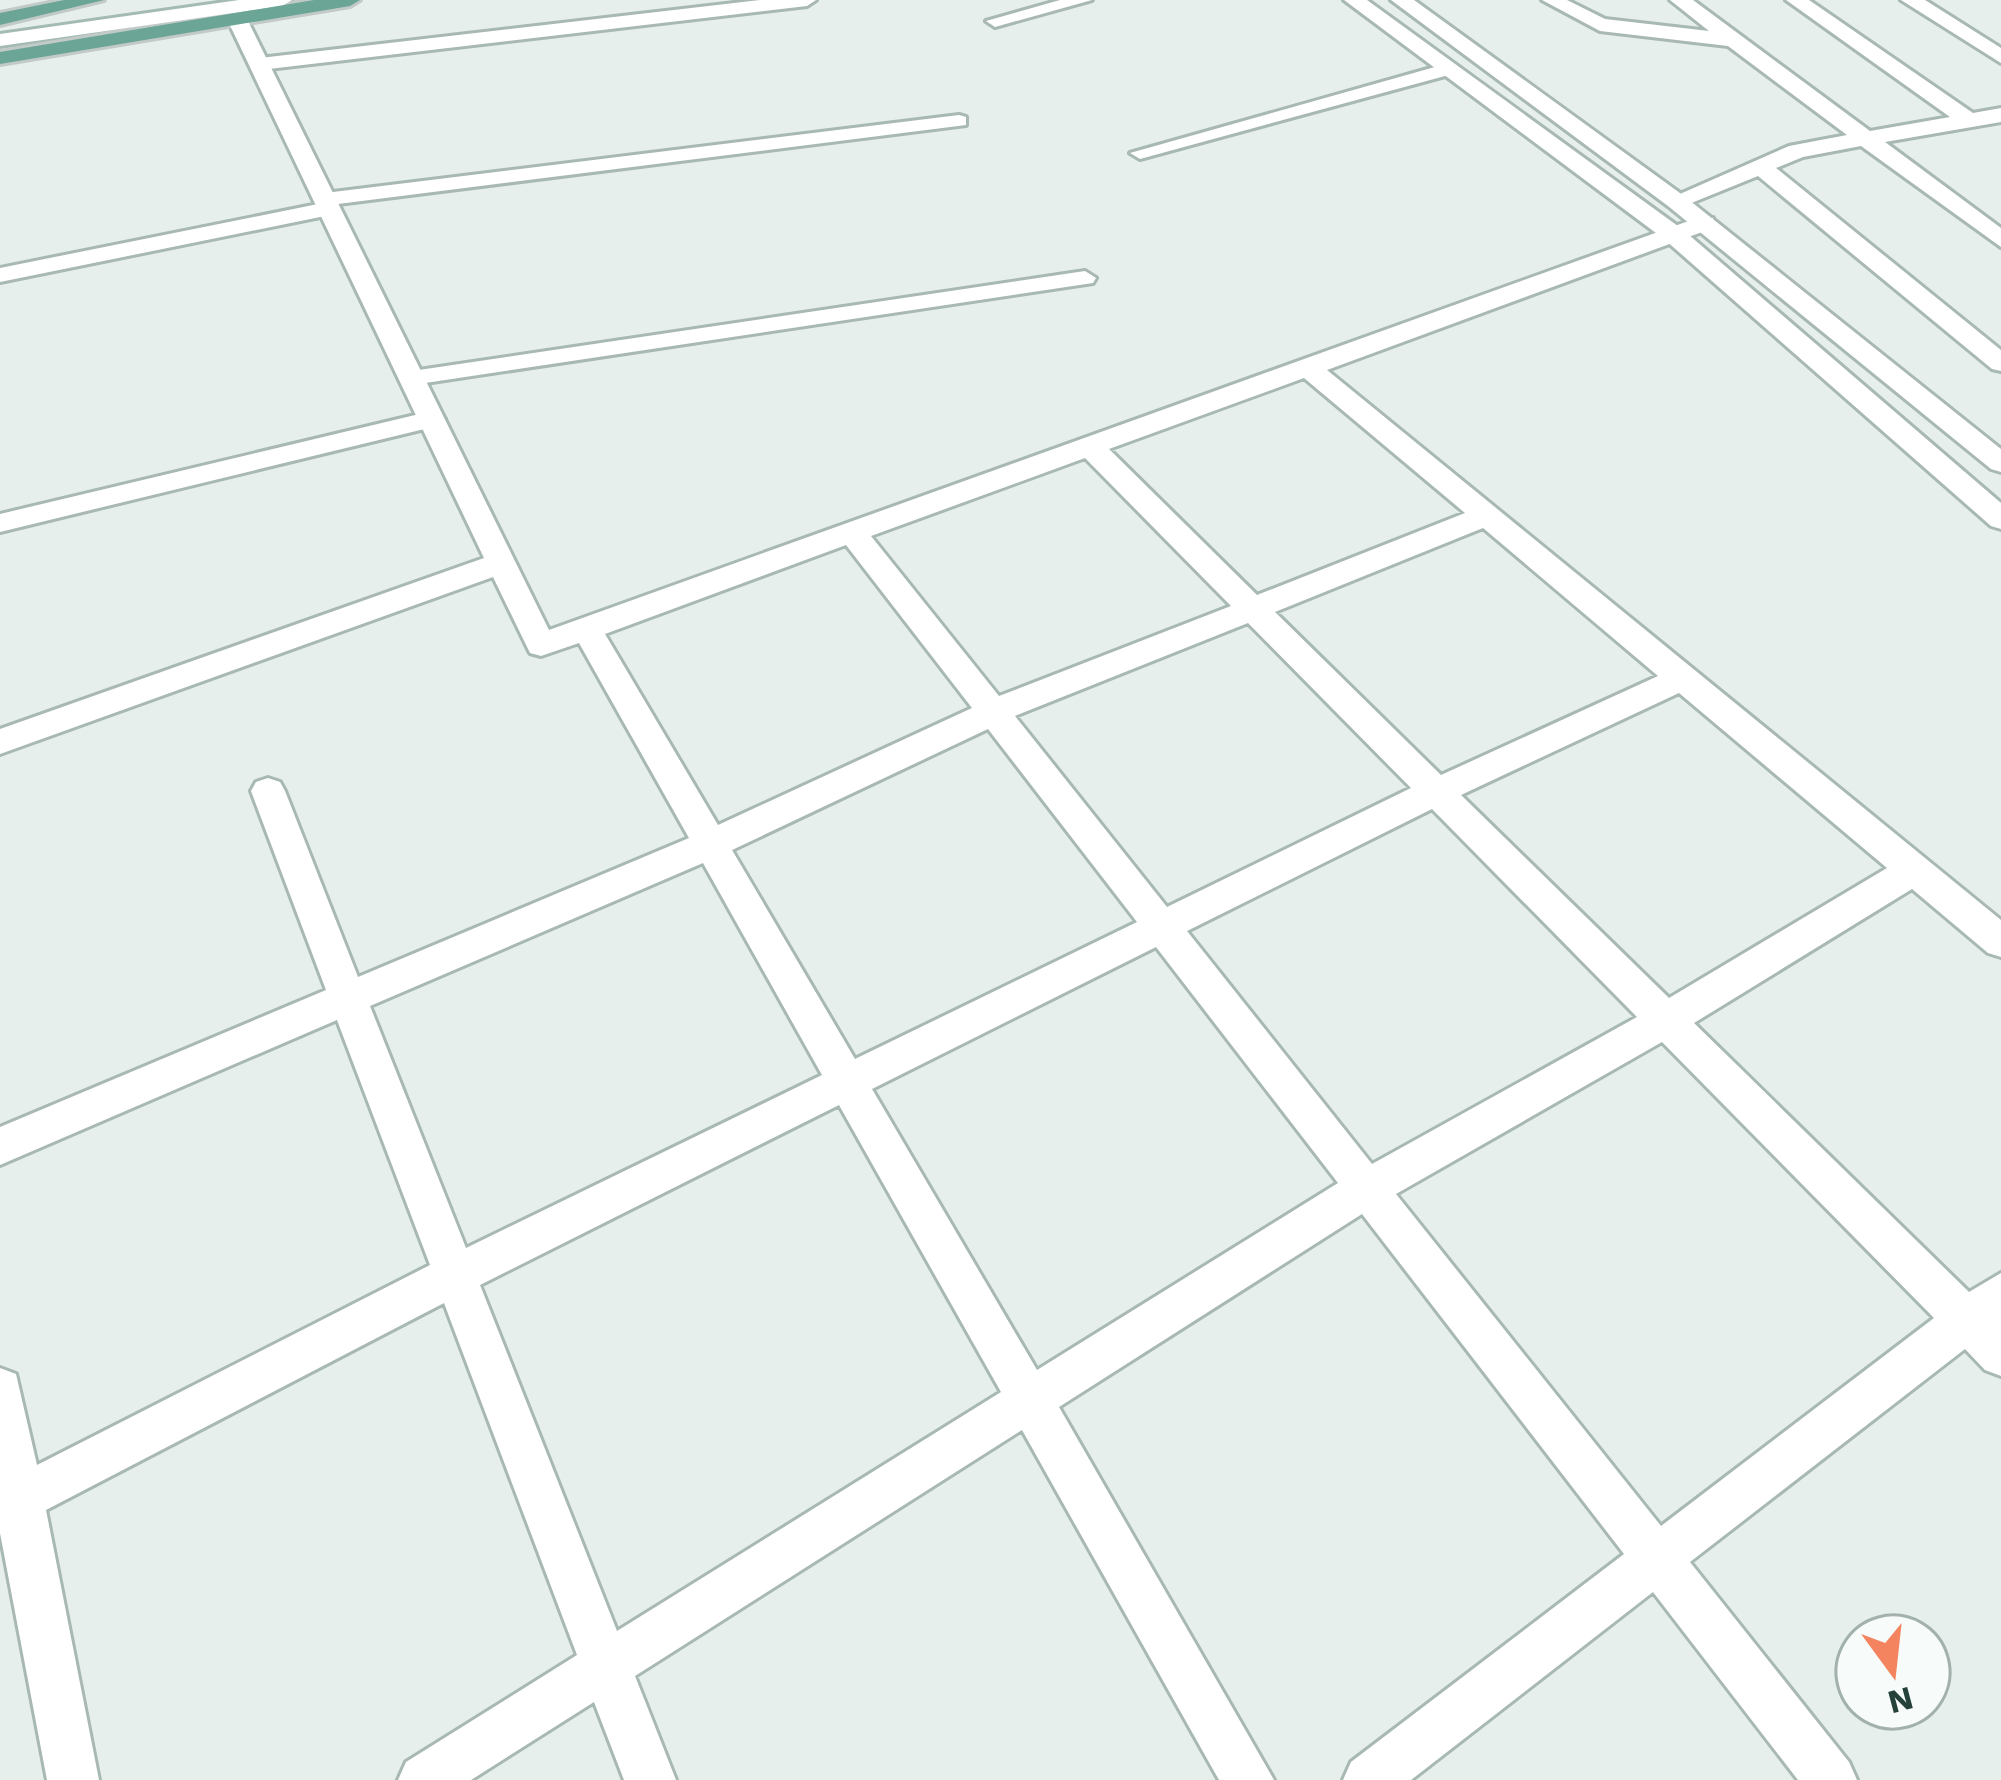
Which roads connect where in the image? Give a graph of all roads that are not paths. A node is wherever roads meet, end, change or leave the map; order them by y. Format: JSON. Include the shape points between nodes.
{"nodes":[{"id":1,"x":94,"y":0,"type":"edge"},
{"id":2,"x":177,"y":0,"type":"edge"},
{"id":3,"x":282,"y":0,"type":"edge"},
{"id":4,"x":350,"y":0,"type":"edge"},
{"id":5,"x":807,"y":0,"type":"edge"},
{"id":6,"x":1082,"y":0,"type":"edge"},
{"id":7,"x":1354,"y":0,"type":"edge"},
{"id":8,"x":1401,"y":0,"type":"edge"},
{"id":9,"x":1552,"y":0,"type":"edge"},
{"id":10,"x":1680,"y":0,"type":"edge"},
{"id":11,"x":1796,"y":0,"type":"edge"},
{"id":12,"x":1911,"y":0,"type":"edge"},
{"id":13,"x":0,"y":19,"type":"edge"},
{"id":14,"x":237,"y":20,"type":"junction"},
{"id":15,"x":994,"y":21,"type":"dead end"},
{"id":16,"x":0,"y":39,"type":"edge"},
{"id":17,"x":1734,"y":41,"type":"junction"},
{"id":18,"x":2001,"y":57,"type":"edge"},
{"id":19,"x":0,"y":58,"type":"edge"},
{"id":20,"x":260,"y":64,"type":"junction"},
{"id":21,"x":1448,"y":69,"type":"junction"},
{"id":22,"x":1983,"y":118,"type":"edge"},
{"id":23,"x":959,"y":121,"type":"dead end"},
{"id":24,"x":2001,"y":136,"type":"edge"},
{"id":25,"x":1866,"y":139,"type":"junction"},
{"id":26,"x":1140,"y":153,"type":"dead end"},
{"id":27,"x":1760,"y":166,"type":"junction"},
{"id":28,"x":1676,"y":201,"type":"junction"},
{"id":29,"x":327,"y":204,"type":"junction"},
{"id":30,"x":1705,"y":223,"type":"junction"},
{"id":31,"x":1673,"y":234,"type":"junction"},
{"id":32,"x":2001,"y":240,"type":"edge"},
{"id":33,"x":0,"y":275,"type":"edge"},
{"id":34,"x":1085,"y":278,"type":"dead end"},
{"id":35,"x":2001,"y":363,"type":"edge"},
{"id":36,"x":1307,"y":368,"type":"junction"},
{"id":37,"x":412,"y":378,"type":"junction"},
{"id":38,"x":432,"y":419,"type":"junction"},
{"id":39,"x":1089,"y":446,"type":"junction"},
{"id":40,"x":2001,"y":464,"type":"edge"},
{"id":41,"x":1486,"y":516,"type":"junction"},
{"id":42,"x":2001,"y":519,"type":"edge"},
{"id":43,"x":0,"y":523,"type":"edge"},
{"id":44,"x":852,"y":532,"type":"junction"},
{"id":45,"x":501,"y":563,"type":"junction"},
{"id":46,"x":1252,"y":609,"type":"junction"},
{"id":47,"x":587,"y":629,"type":"junction"},
{"id":48,"x":1682,"y":679,"type":"junction"},
{"id":49,"x":993,"y":712,"type":"junction"},
{"id":50,"x":0,"y":742,"type":"edge"},
{"id":51,"x":268,"y":791,"type":"dead end"},
{"id":52,"x":1435,"y":792,"type":"junction"},
{"id":53,"x":711,"y":844,"type":"junction"},
{"id":54,"x":1914,"y":870,"type":"junction"},
{"id":55,"x":1162,"y":927,"type":"junction"},
{"id":56,"x":2001,"y":942,"type":"edge"},
{"id":57,"x":348,"y":997,"type":"junction"},
{"id":58,"x":1666,"y":1020,"type":"junction"},
{"id":59,"x":848,"y":1083,"type":"junction"},
{"id":60,"x":0,"y":1146,"type":"edge"},
{"id":61,"x":1366,"y":1189,"type":"junction"},
{"id":62,"x":455,"y":1275,"type":"junction"},
{"id":63,"x":1984,"y":1307,"type":"edge"},
{"id":64,"x":2001,"y":1354,"type":"edge"},
{"id":65,"x":0,"y":1390,"type":"edge"},
{"id":66,"x":1030,"y":1399,"type":"junction"},
{"id":67,"x":10,"y":1503,"type":"edge"},
{"id":68,"x":1658,"y":1560,"type":"junction"},
{"id":69,"x":607,"y":1668,"type":"junction"},
{"id":70,"x":73,"y":1780,"type":"edge"},
{"id":71,"x":424,"y":1780,"type":"edge"},
{"id":72,"x":650,"y":1780,"type":"edge"},
{"id":73,"x":1248,"y":1780,"type":"edge"},
{"id":74,"x":1369,"y":1780,"type":"edge"},
{"id":75,"x":1831,"y":1780,"type":"edge"}],
"edges":[{"from":1,"to":13,"type":"main road"},
{"from":2,"to":16,"type":"street"},
{"from":3,"to":16,"type":"street"},
{"from":4,"to":14,"type":"main road"},
{"from":5,"to":20,"type":"lane"},
{"from":6,"to":15,"type":"lane"},
{"from":7,"to":21,"type":"street"},
{"from":8,"to":28,"type":"street"},
{"from":9,"to":17,"type":"street","via":[[1600,25]]},
{"from":10,"to":17,"type":"street"},
{"from":11,"to":22,"type":"street"},
{"from":12,"to":18,"type":"street"},
{"from":14,"to":19,"type":"main road"},
{"from":14,"to":20,"type":"street"},
{"from":17,"to":25,"type":"street"},
{"from":20,"to":29,"type":"street"},
{"from":21,"to":26,"type":"lane"},
{"from":21,"to":31,"type":"street"},
{"from":22,"to":24,"type":"street"},
{"from":22,"to":25,"type":"street"},
{"from":23,"to":29,"type":"lane"},
{"from":25,"to":27,"type":"street"},
{"from":25,"to":32,"type":"street"},
{"from":27,"to":28,"type":"street"},
{"from":27,"to":35,"type":"street"},
{"from":28,"to":30,"type":"street"},
{"from":29,"to":33,"type":"lane"},
{"from":29,"to":37,"type":"street"},
{"from":30,"to":31,"type":"street"},
{"from":30,"to":40,"type":"street"},
{"from":31,"to":36,"type":"street"},
{"from":31,"to":42,"type":"street"},
{"from":34,"to":37,"type":"lane"},
{"from":36,"to":39,"type":"street"},
{"from":36,"to":41,"type":"street"},
{"from":37,"to":38,"type":"street"},
{"from":38,"to":43,"type":"lane"},
{"from":38,"to":45,"type":"street"},
{"from":39,"to":44,"type":"street"},
{"from":39,"to":46,"type":"street"},
{"from":41,"to":46,"type":"street"},
{"from":41,"to":48,"type":"street"},
{"from":44,"to":47,"type":"street"},
{"from":44,"to":49,"type":"street"},
{"from":45,"to":47,"type":"street","via":[[541,645]]},
{"from":45,"to":50,"type":"street"},
{"from":46,"to":49,"type":"street"},
{"from":46,"to":52,"type":"street"},
{"from":47,"to":53,"type":"street"},
{"from":48,"to":52,"type":"street"},
{"from":48,"to":54,"type":"street"},
{"from":49,"to":53,"type":"street"},
{"from":49,"to":55,"type":"street"},
{"from":51,"to":57,"type":"street"},
{"from":52,"to":55,"type":"street"},
{"from":52,"to":58,"type":"street"},
{"from":53,"to":57,"type":"street"},
{"from":53,"to":59,"type":"street"},
{"from":54,"to":56,"type":"street"},
{"from":54,"to":58,"type":"street"},
{"from":55,"to":59,"type":"street"},
{"from":55,"to":61,"type":"street"},
{"from":57,"to":60,"type":"street"},
{"from":57,"to":62,"type":"street"},
{"from":58,"to":61,"type":"street"},
{"from":58,"to":63,"type":"street"},
{"from":59,"to":62,"type":"street"},
{"from":59,"to":66,"type":"street"},
{"from":61,"to":66,"type":"street"},
{"from":61,"to":68,"type":"street"},
{"from":62,"to":67,"type":"street"},
{"from":62,"to":69,"type":"street"},
{"from":63,"to":64,"type":"street"},
{"from":63,"to":68,"type":"street"},
{"from":65,"to":67,"type":"street"},
{"from":66,"to":69,"type":"street"},
{"from":66,"to":73,"type":"street"},
{"from":67,"to":70,"type":"street"},
{"from":68,"to":74,"type":"street"},
{"from":68,"to":75,"type":"street"},
{"from":69,"to":71,"type":"street"},
{"from":69,"to":72,"type":"street"}]}
